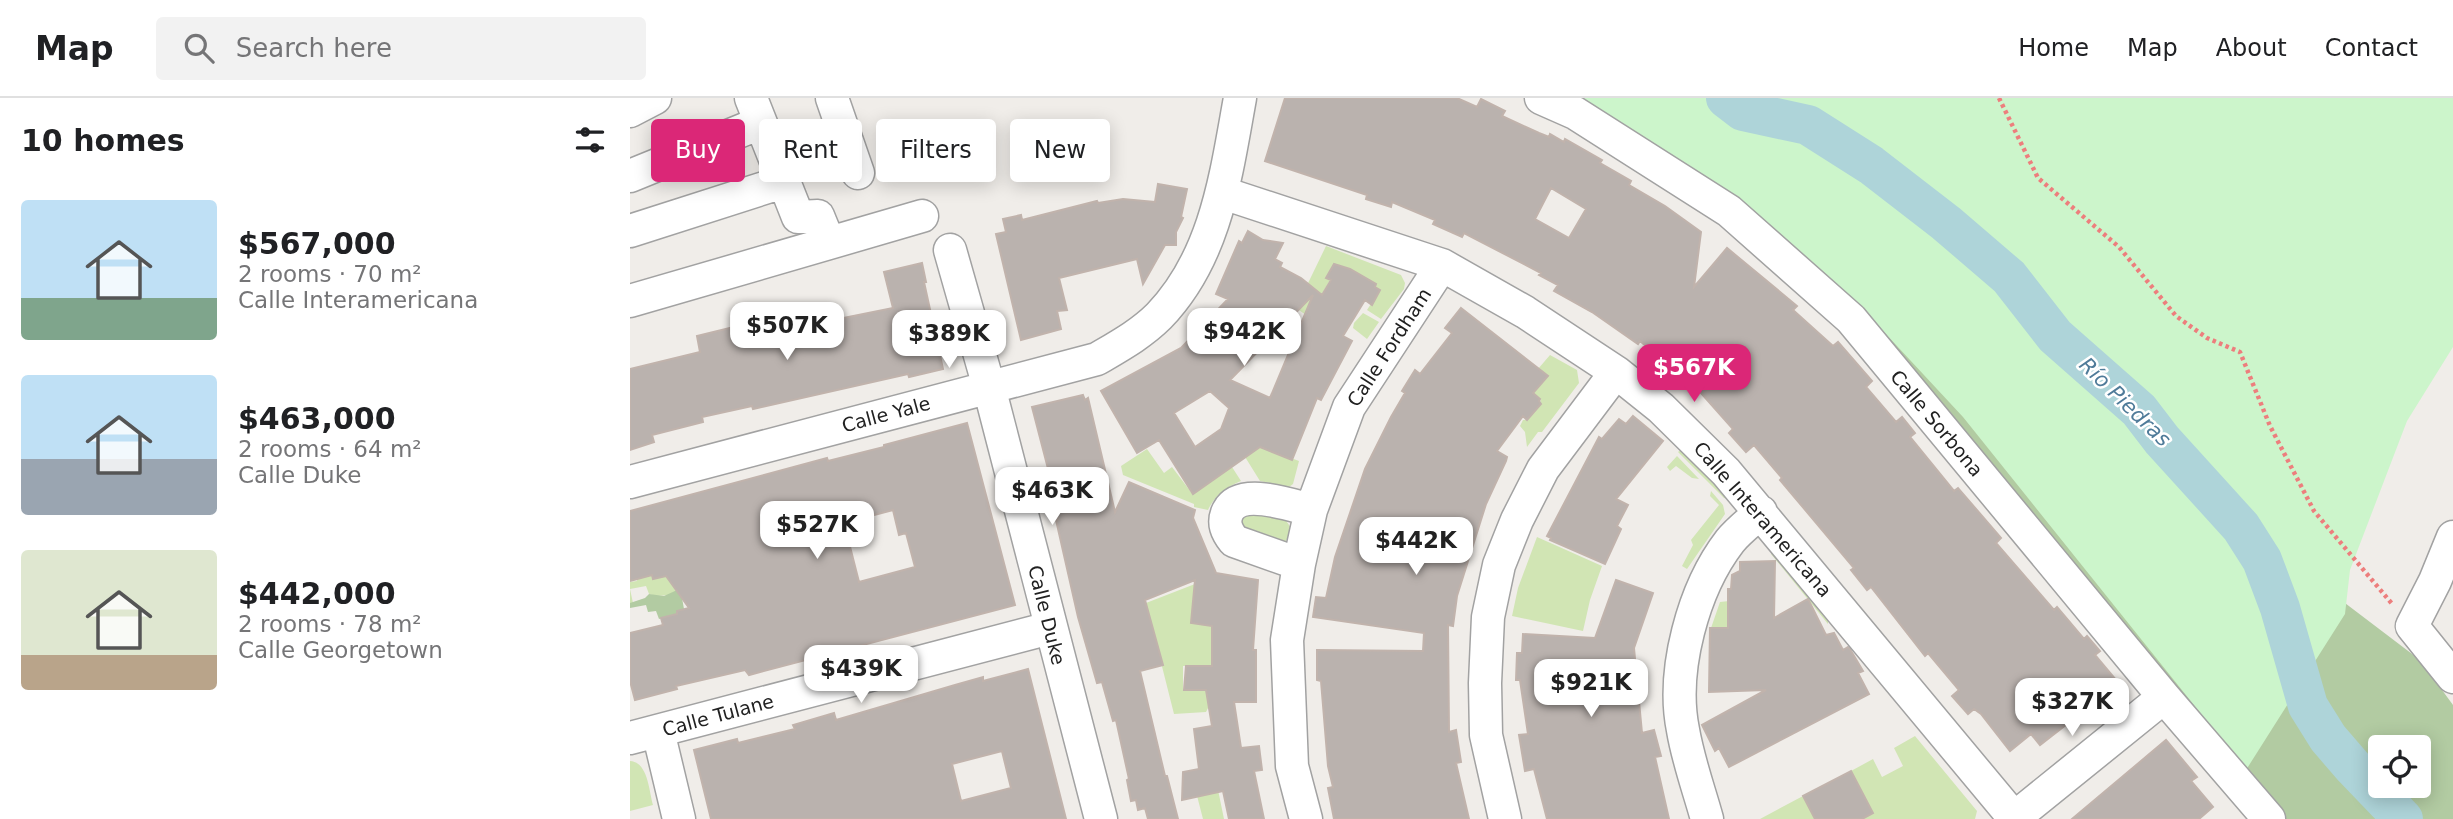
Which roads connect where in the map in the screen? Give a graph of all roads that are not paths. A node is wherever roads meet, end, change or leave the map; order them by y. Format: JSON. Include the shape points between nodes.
{"nodes":[{"id":1,"x":655,"y":98,"type":"edge"},
{"id":2,"x":832,"y":98,"type":"edge"},
{"id":3,"x":1240,"y":98,"type":"edge"},
{"id":4,"x":1541,"y":98,"type":"edge"},
{"id":5,"x":630,"y":111,"type":"edge"},
{"id":6,"x":755,"y":111,"type":"edge"},
{"id":7,"x":839,"y":119,"type":"edge"},
{"id":8,"x":630,"y":176,"type":"edge"},
{"id":9,"x":783,"y":182,"type":"joint"},
{"id":10,"x":1223,"y":193,"type":"junction"},
{"id":11,"x":922,"y":216,"type":"dead end"},
{"id":12,"x":630,"y":231,"type":"edge"},
{"id":13,"x":829,"y":243,"type":"junction"},
{"id":14,"x":950,"y":250,"type":"dead end"},
{"id":15,"x":1442,"y":265,"type":"junction"},
{"id":16,"x":630,"y":301,"type":"edge"},
{"id":17,"x":1616,"y":372,"type":"junction"},
{"id":18,"x":989,"y":387,"type":"junction"},
{"id":19,"x":630,"y":482,"type":"edge"},
{"id":20,"x":1311,"y":510,"type":"junction"},
{"id":21,"x":1761,"y":512,"type":"junction"},
{"id":22,"x":2453,"y":537,"type":"edge"},
{"id":23,"x":1299,"y":564,"type":"junction"},
{"id":24,"x":1050,"y":628,"type":"junction"},
{"id":25,"x":2453,"y":677,"type":"edge"},
{"id":26,"x":2164,"y":697,"type":"junction"},
{"id":27,"x":644,"y":734,"type":"edge"},
{"id":28,"x":679,"y":819,"type":"edge"},
{"id":29,"x":1101,"y":819,"type":"edge"},
{"id":30,"x":1306,"y":819,"type":"edge"},
{"id":31,"x":1505,"y":819,"type":"edge"},
{"id":32,"x":1707,"y":819,"type":"edge"},
{"id":33,"x":2014,"y":819,"type":"edge"},
{"id":34,"x":2269,"y":819,"type":"edge"}],
"edges":[{"from":1,"to":5,"type":"street"},
{"from":2,"to":7,"type":"street"},
{"from":3,"to":10,"type":"street"},
{"from":4,"to":26,"type":"street","name":"Calle Sorbona","via":[[1575,113],[1729,211],[1851,319]]},
{"from":6,"to":8,"type":"street"},
{"from":9,"to":12,"type":"street"},
{"from":9,"to":13,"type":"street","via":[[798,217],[818,216]]},
{"from":10,"to":15,"type":"street","name":"Calle Interamericana"},
{"from":10,"to":18,"type":"street","name":"Calle Yale","via":[[1197,264],[1157,317],[1097,359]]},
{"from":11,"to":13,"type":"street"},
{"from":13,"to":16,"type":"street"},
{"from":14,"to":18,"type":"street","name":"Calle Duke"},
{"from":15,"to":17,"type":"street","name":"Calle Interamericana"},
{"from":15,"to":20,"type":"street","name":"Calle Fordham","via":[[1349,407]]},
{"from":17,"to":21,"type":"street","name":"Calle Interamericana","via":[[1690,436]]},
{"from":17,"to":31,"type":"street","via":[[1543,468],[1499,565],[1488,617],[1485,722]]},
{"from":18,"to":19,"type":"street","name":"Calle Yale"},
{"from":18,"to":24,"type":"street","name":"Calle Duke"},
{"from":20,"to":23,"type":"street","name":"Calle Fordham"},
{"from":20,"to":23,"type":"street","via":[[1243,499],[1227,512],[1224,522],[1234,541]]},
{"from":21,"to":32,"type":"street","via":[[1730,541],[1720,558],[1692,614],[1684,647],[1682,730]]},
{"from":21,"to":33,"type":"street","name":"Calle Interamericana"},
{"from":22,"to":25,"type":"street","via":[[2412,626]]},
{"from":23,"to":30,"type":"street","name":"Calle Fordham","via":[[1287,640],[1292,766]]},
{"from":24,"to":27,"type":"street","name":"Calle Tulane"},
{"from":24,"to":29,"type":"street","name":"Calle Duke"},
{"from":26,"to":33,"type":"street"},
{"from":26,"to":34,"type":"street","name":"Calle Sorbona"},
{"from":27,"to":28,"type":"street"}]}
